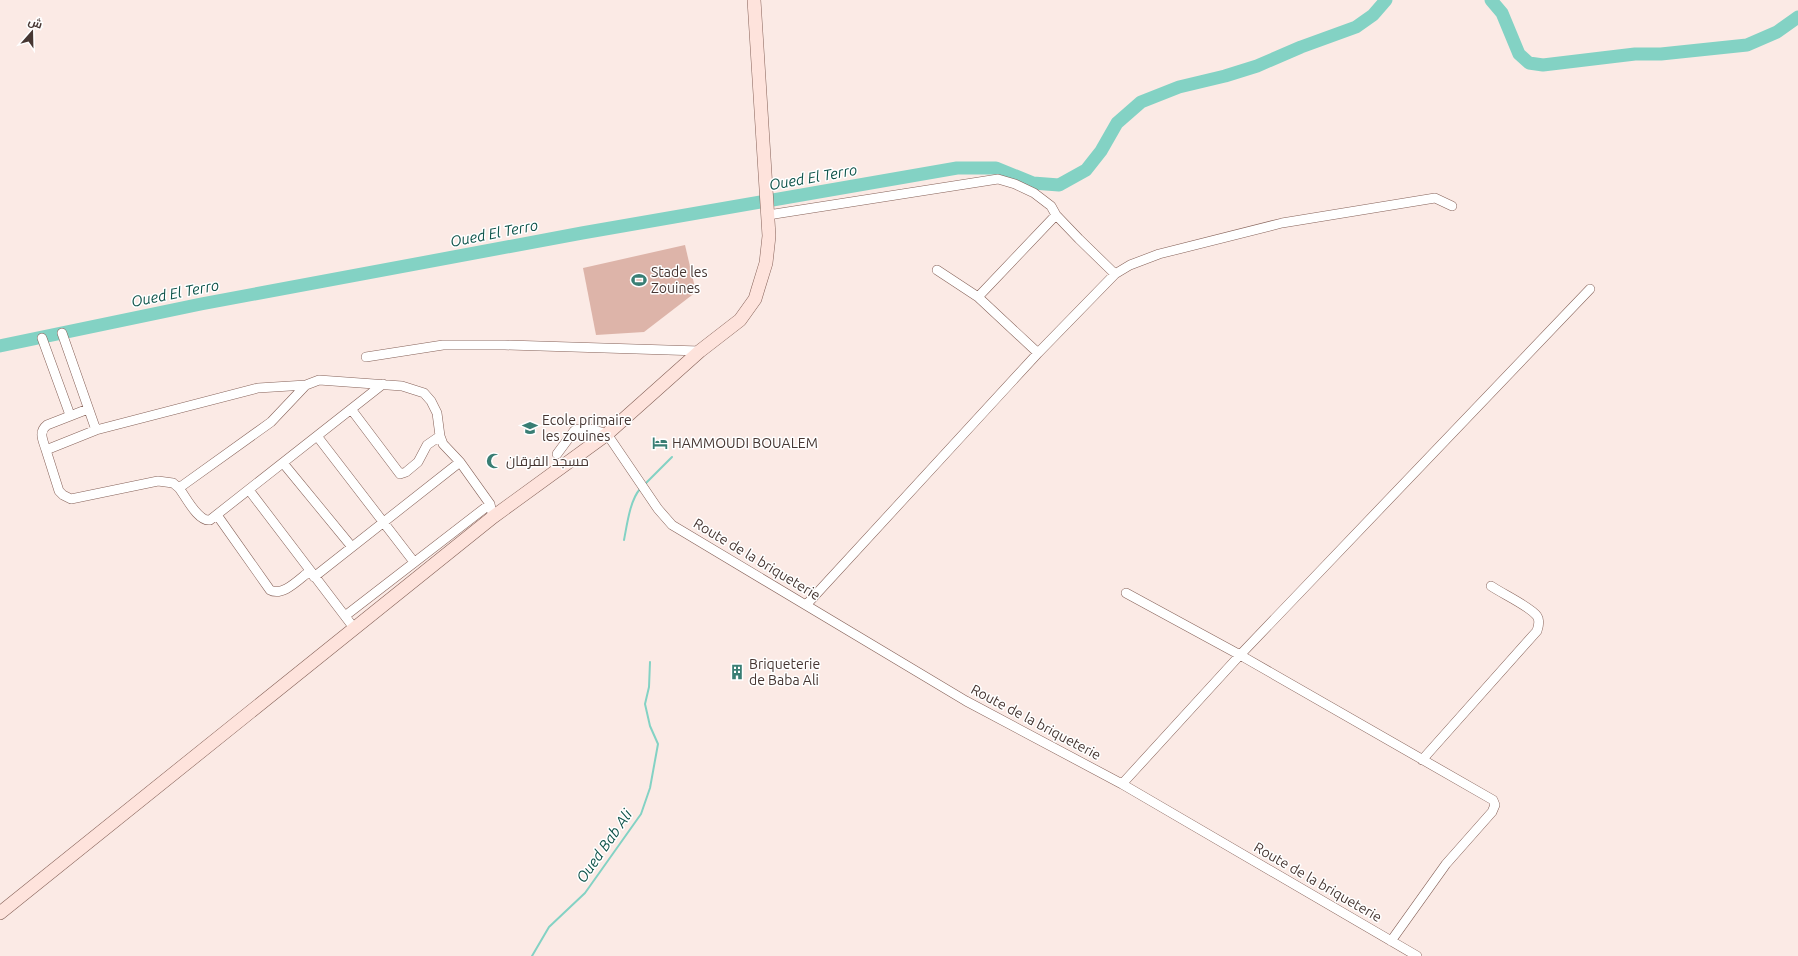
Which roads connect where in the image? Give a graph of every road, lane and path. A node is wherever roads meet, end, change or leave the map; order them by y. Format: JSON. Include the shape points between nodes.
{"nodes":[{"id":1,"x":754,"y":0,"type":"edge"},
{"id":2,"x":1452,"y":206,"type":"dead end"},
{"id":3,"x":767,"y":208,"type":"junction"},
{"id":4,"x":1056,"y":215,"type":"junction"},
{"id":5,"x":937,"y":270,"type":"dead end"},
{"id":6,"x":1115,"y":274,"type":"junction"},
{"id":7,"x":1590,"y":288,"type":"dead end"},
{"id":8,"x":978,"y":297,"type":"junction"},
{"id":9,"x":62,"y":333,"type":"dead end"},
{"id":10,"x":42,"y":338,"type":"dead end"},
{"id":11,"x":700,"y":352,"type":"junction"},
{"id":12,"x":1038,"y":352,"type":"junction"},
{"id":13,"x":366,"y":357,"type":"dead end"},
{"id":14,"x":383,"y":384,"type":"junction"},
{"id":15,"x":306,"y":385,"type":"junction"},
{"id":16,"x":88,"y":409,"type":"junction"},
{"id":17,"x":351,"y":410,"type":"junction"},
{"id":18,"x":70,"y":415,"type":"junction"},
{"id":19,"x":96,"y":430,"type":"junction"},
{"id":20,"x":607,"y":434,"type":"junction"},
{"id":21,"x":317,"y":436,"type":"junction"},
{"id":22,"x":440,"y":436,"type":"junction"},
{"id":23,"x":46,"y":450,"type":"junction"},
{"id":24,"x":557,"y":454,"type":"dead end"},
{"id":25,"x":460,"y":462,"type":"junction"},
{"id":26,"x":283,"y":463,"type":"junction"},
{"id":27,"x":179,"y":488,"type":"junction"},
{"id":28,"x":249,"y":490,"type":"junction"},
{"id":29,"x":490,"y":504,"type":"junction"},
{"id":30,"x":217,"y":515,"type":"junction"},
{"id":31,"x":493,"y":517,"type":"junction"},
{"id":32,"x":382,"y":522,"type":"junction"},
{"id":33,"x":352,"y":547,"type":"junction"},
{"id":34,"x":414,"y":562,"type":"junction"},
{"id":35,"x":312,"y":574,"type":"junction"},
{"id":36,"x":1491,"y":586,"type":"dead end"},
{"id":37,"x":1126,"y":593,"type":"dead end"},
{"id":38,"x":807,"y":604,"type":"junction"},
{"id":39,"x":344,"y":616,"type":"junction"},
{"id":40,"x":354,"y":628,"type":"junction"},
{"id":41,"x":1240,"y":655,"type":"junction"},
{"id":42,"x":1422,"y":760,"type":"junction"},
{"id":43,"x":1122,"y":784,"type":"junction"},
{"id":44,"x":0,"y":913,"type":"edge"},
{"id":45,"x":1391,"y":941,"type":"junction"},
{"id":46,"x":1417,"y":956,"type":"edge"}],
"edges":[{"from":1,"to":3,"type":"main road"},
{"from":2,"to":6,"type":"street","via":[[1435,198],[1282,222],[1159,254]]},
{"from":3,"to":4,"type":"street","via":[[998,179],[1034,193],[1051,206]]},
{"from":3,"to":11,"type":"main road","via":[[767,256],[755,299],[740,320]]},
{"from":4,"to":6,"type":"street"},
{"from":4,"to":8,"type":"street"},
{"from":5,"to":8,"type":"street"},
{"from":6,"to":12,"type":"street"},
{"from":7,"to":41,"type":"street"},
{"from":8,"to":12,"type":"street"},
{"from":9,"to":16,"type":"street"},
{"from":10,"to":18,"type":"street"},
{"from":11,"to":13,"type":"street","via":[[506,345],[443,346]]},
{"from":11,"to":20,"type":"main road"},
{"from":12,"to":38,"type":"street"},
{"from":14,"to":15,"type":"street","via":[[319,380]]},
{"from":14,"to":17,"type":"street"},
{"from":14,"to":22,"type":"street","via":[[402,386],[424,393],[431,400],[437,413]]},
{"from":15,"to":19,"type":"street","via":[[258,388]]},
{"from":15,"to":27,"type":"street","via":[[271,422]]},
{"from":16,"to":18,"type":"street"},
{"from":16,"to":19,"type":"street"},
{"from":17,"to":21,"type":"street"},
{"from":17,"to":22,"type":"street","via":[[400,474],[418,462],[427,445]]},
{"from":18,"to":23,"type":"street","via":[[44,428],[42,433]]},
{"from":19,"to":23,"type":"street"},
{"from":20,"to":24,"type":"street","via":[[578,428]]},
{"from":20,"to":31,"type":"main road"},
{"from":20,"to":38,"type":"street","name":"Route de la briqueterie","via":[[637,480],[672,525]]},
{"from":21,"to":26,"type":"street"},
{"from":21,"to":32,"type":"street"},
{"from":22,"to":25,"type":"street","via":[[443,444]]},
{"from":23,"to":27,"type":"street","via":[[59,491],[67,497],[77,498],[158,481],[173,483]]},
{"from":25,"to":29,"type":"street"},
{"from":25,"to":32,"type":"street"},
{"from":26,"to":28,"type":"street"},
{"from":26,"to":33,"type":"street"},
{"from":27,"to":30,"type":"street","via":[[202,519],[210,520]]},
{"from":28,"to":30,"type":"street"},
{"from":28,"to":35,"type":"street"},
{"from":29,"to":31,"type":"street"},
{"from":29,"to":34,"type":"street"},
{"from":30,"to":35,"type":"street","via":[[270,590],[282,592]]},
{"from":31,"to":40,"type":"main road"},
{"from":32,"to":33,"type":"street"},
{"from":32,"to":34,"type":"street"},
{"from":33,"to":35,"type":"street"},
{"from":34,"to":39,"type":"street"},
{"from":35,"to":39,"type":"street"},
{"from":36,"to":42,"type":"street","via":[[1535,614],[1539,626]]},
{"from":37,"to":41,"type":"street"},
{"from":38,"to":43,"type":"street","name":"Route de la briqueterie","via":[[966,701]]},
{"from":39,"to":40,"type":"street"},
{"from":40,"to":44,"type":"main road"},
{"from":41,"to":42,"type":"street"},
{"from":41,"to":43,"type":"street"},
{"from":42,"to":45,"type":"street","via":[[1491,798],[1495,807],[1446,864]]},
{"from":43,"to":45,"type":"street","name":"Route de la briqueterie"},
{"from":45,"to":46,"type":"street","name":"Route de la briqueterie"}]}
